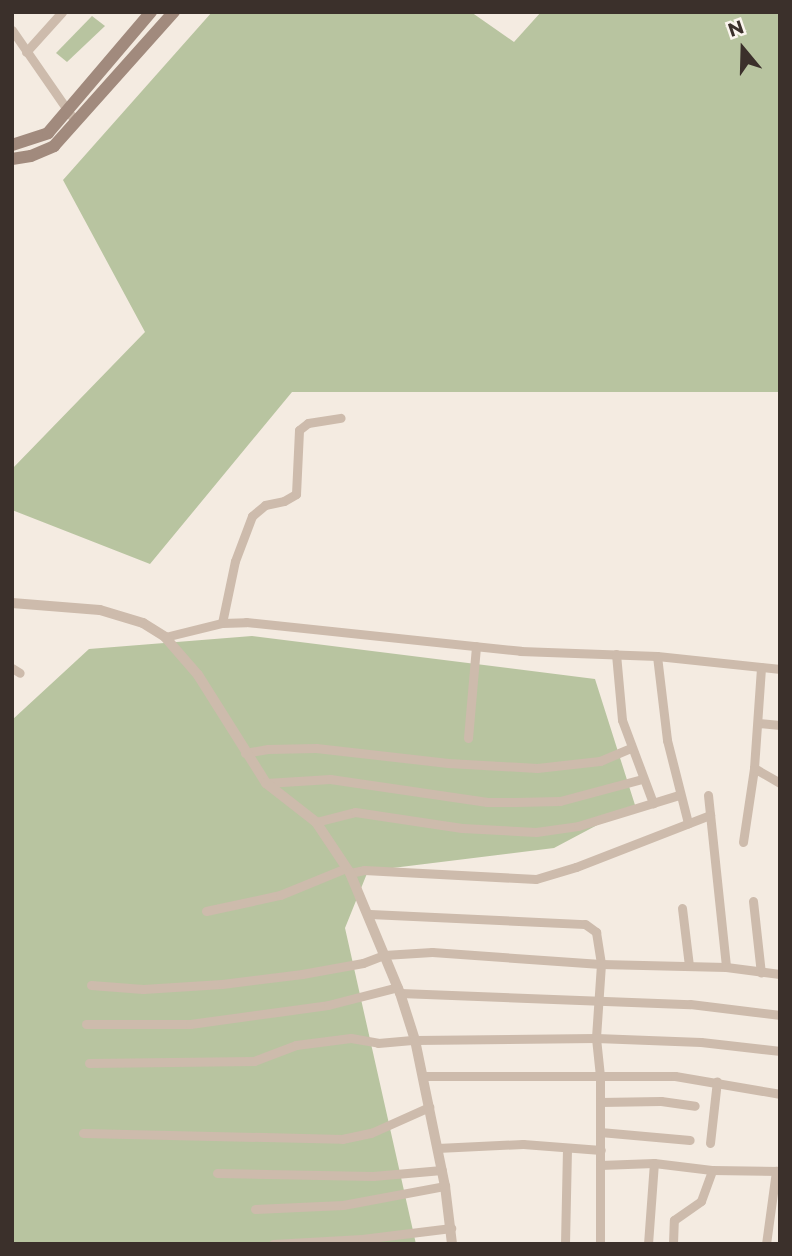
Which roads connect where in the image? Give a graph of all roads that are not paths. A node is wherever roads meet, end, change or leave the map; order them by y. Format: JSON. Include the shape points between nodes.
{"nodes":[{"id":1,"x":62,"y":12,"type":"edge"},
{"id":2,"x":151,"y":12,"type":"edge"},
{"id":3,"x":174,"y":12,"type":"edge"},
{"id":4,"x":12,"y":30,"type":"edge"},
{"id":5,"x":26,"y":52,"type":"junction"},
{"id":6,"x":66,"y":111,"type":"junction"},
{"id":7,"x":75,"y":121,"type":"junction"},
{"id":8,"x":12,"y":145,"type":"edge"},
{"id":9,"x":12,"y":159,"type":"edge"},
{"id":10,"x":341,"y":418,"type":"dead end"},
{"id":11,"x":12,"y":603,"type":"edge"},
{"id":12,"x":222,"y":623,"type":"junction"},
{"id":13,"x":165,"y":637,"type":"junction"},
{"id":14,"x":476,"y":646,"type":"junction"},
{"id":15,"x":616,"y":654,"type":"junction"},
{"id":16,"x":657,"y":656,"type":"junction"},
{"id":17,"x":761,"y":667,"type":"junction"},
{"id":18,"x":780,"y":669,"type":"edge"},
{"id":19,"x":758,"y":723,"type":"junction"},
{"id":20,"x":780,"y":725,"type":"edge"},
{"id":21,"x":468,"y":738,"type":"dead end"},
{"id":22,"x":630,"y":748,"type":"junction"},
{"id":23,"x":245,"y":753,"type":"junction"},
{"id":24,"x":754,"y":768,"type":"junction"},
{"id":25,"x":642,"y":779,"type":"junction"},
{"id":26,"x":265,"y":783,"type":"junction"},
{"id":27,"x":780,"y":783,"type":"edge"},
{"id":28,"x":679,"y":795,"type":"junction"},
{"id":29,"x":708,"y":795,"type":"dead end"},
{"id":30,"x":653,"y":803,"type":"junction"},
{"id":31,"x":710,"y":815,"type":"junction"},
{"id":32,"x":316,"y":822,"type":"junction"},
{"id":33,"x":688,"y":823,"type":"junction"},
{"id":34,"x":743,"y":842,"type":"dead end"},
{"id":35,"x":348,"y":870,"type":"junction"},
{"id":36,"x":753,"y":901,"type":"dead end"},
{"id":37,"x":682,"y":908,"type":"dead end"},
{"id":38,"x":206,"y":911,"type":"dead end"},
{"id":39,"x":370,"y":914,"type":"junction"},
{"id":40,"x":384,"y":955,"type":"junction"},
{"id":41,"x":601,"y":964,"type":"junction"},
{"id":42,"x":689,"y":966,"type":"junction"},
{"id":43,"x":726,"y":967,"type":"junction"},
{"id":44,"x":761,"y":972,"type":"junction"},
{"id":45,"x":780,"y":974,"type":"edge"},
{"id":46,"x":91,"y":985,"type":"dead end"},
{"id":47,"x":399,"y":990,"type":"junction"},
{"id":48,"x":598,"y":1002,"type":"junction"},
{"id":49,"x":780,"y":1015,"type":"edge"},
{"id":50,"x":86,"y":1024,"type":"dead end"},
{"id":51,"x":596,"y":1038,"type":"junction"},
{"id":52,"x":415,"y":1040,"type":"junction"},
{"id":53,"x":780,"y":1051,"type":"edge"},
{"id":54,"x":89,"y":1063,"type":"dead end"},
{"id":55,"x":423,"y":1076,"type":"junction"},
{"id":56,"x":600,"y":1077,"type":"junction"},
{"id":57,"x":717,"y":1081,"type":"junction"},
{"id":58,"x":780,"y":1094,"type":"edge"},
{"id":59,"x":600,"y":1101,"type":"junction"},
{"id":60,"x":695,"y":1106,"type":"dead end"},
{"id":61,"x":429,"y":1107,"type":"junction"},
{"id":62,"x":600,"y":1132,"type":"junction"},
{"id":63,"x":83,"y":1133,"type":"dead end"},
{"id":64,"x":690,"y":1140,"type":"dead end"},
{"id":65,"x":710,"y":1143,"type":"dead end"},
{"id":66,"x":567,"y":1147,"type":"junction"},
{"id":67,"x":437,"y":1148,"type":"junction"},
{"id":68,"x":601,"y":1150,"type":"junction"},
{"id":69,"x":654,"y":1163,"type":"junction"},
{"id":70,"x":600,"y":1165,"type":"junction"},
{"id":71,"x":442,"y":1170,"type":"junction"},
{"id":72,"x":712,"y":1170,"type":"junction"},
{"id":73,"x":778,"y":1171,"type":"edge"},
{"id":74,"x":217,"y":1173,"type":"dead end"},
{"id":75,"x":446,"y":1186,"type":"junction"},
{"id":76,"x":255,"y":1209,"type":"dead end"},
{"id":77,"x":452,"y":1228,"type":"junction"},
{"id":78,"x":273,"y":1244,"type":"edge"},
{"id":79,"x":452,"y":1244,"type":"edge"},
{"id":80,"x":565,"y":1244,"type":"edge"},
{"id":81,"x":600,"y":1244,"type":"edge"},
{"id":82,"x":648,"y":1244,"type":"edge"},
{"id":83,"x":673,"y":1244,"type":"edge"},
{"id":84,"x":766,"y":1244,"type":"edge"}],
"edges":[{"from":1,"to":5,"type":"street"},
{"from":2,"to":6,"type":"main road"},
{"from":3,"to":7,"type":"main road"},
{"from":4,"to":5,"type":"street"},
{"from":5,"to":6,"type":"street"},
{"from":6,"to":7,"type":"street"},
{"from":6,"to":8,"type":"main road","via":[[48,133]]},
{"from":7,"to":9,"type":"main road","via":[[54,146]]},
{"from":10,"to":12,"type":"street","via":[[308,423],[299,430],[296,494],[265,505],[253,516],[235,561]]},
{"from":11,"to":13,"type":"street","via":[[100,610],[143,623]]},
{"from":12,"to":13,"type":"street"},
{"from":12,"to":14,"type":"street"},
{"from":13,"to":23,"type":"street","via":[[198,675]]},
{"from":14,"to":15,"type":"street"},
{"from":14,"to":21,"type":"street"},
{"from":15,"to":16,"type":"street"},
{"from":15,"to":22,"type":"street","via":[[622,720]]},
{"from":16,"to":17,"type":"street"},
{"from":16,"to":28,"type":"street"},
{"from":17,"to":18,"type":"street"},
{"from":17,"to":19,"type":"street"},
{"from":19,"to":20,"type":"street"},
{"from":19,"to":24,"type":"street"},
{"from":22,"to":23,"type":"street","via":[[600,761],[537,768],[316,748]]},
{"from":22,"to":25,"type":"street"},
{"from":23,"to":26,"type":"street"},
{"from":24,"to":27,"type":"street"},
{"from":24,"to":34,"type":"street"},
{"from":25,"to":26,"type":"street","via":[[560,801],[515,802],[330,779]]},
{"from":25,"to":30,"type":"street"},
{"from":26,"to":32,"type":"street"},
{"from":28,"to":30,"type":"street"},
{"from":28,"to":33,"type":"street"},
{"from":29,"to":31,"type":"street"},
{"from":30,"to":32,"type":"street","via":[[578,826],[536,832],[462,828],[355,812]]},
{"from":31,"to":33,"type":"street"},
{"from":31,"to":43,"type":"street"},
{"from":32,"to":35,"type":"street"},
{"from":33,"to":35,"type":"street","via":[[536,879]]},
{"from":35,"to":38,"type":"street","via":[[279,895]]},
{"from":35,"to":39,"type":"street"},
{"from":36,"to":44,"type":"street"},
{"from":37,"to":42,"type":"street"},
{"from":39,"to":40,"type":"street"},
{"from":39,"to":41,"type":"street","via":[[585,924],[596,932]]},
{"from":40,"to":41,"type":"street","via":[[432,951]]},
{"from":40,"to":46,"type":"street","via":[[314,972],[222,984],[143,989]]},
{"from":40,"to":47,"type":"street"},
{"from":41,"to":42,"type":"street"},
{"from":41,"to":48,"type":"street"},
{"from":42,"to":43,"type":"street"},
{"from":43,"to":44,"type":"street"},
{"from":44,"to":45,"type":"street"},
{"from":47,"to":48,"type":"street"},
{"from":47,"to":50,"type":"street","via":[[190,1024]]},
{"from":47,"to":52,"type":"street"},
{"from":48,"to":49,"type":"street","via":[[690,1004]]},
{"from":48,"to":51,"type":"street"},
{"from":51,"to":52,"type":"street"},
{"from":51,"to":53,"type":"street"},
{"from":51,"to":56,"type":"street"},
{"from":52,"to":54,"type":"street","via":[[378,1043],[351,1038],[296,1045],[254,1061]]},
{"from":52,"to":55,"type":"street"},
{"from":55,"to":56,"type":"street"},
{"from":55,"to":61,"type":"street"},
{"from":56,"to":57,"type":"street","via":[[675,1076]]},
{"from":56,"to":59,"type":"street"},
{"from":57,"to":58,"type":"street"},
{"from":57,"to":65,"type":"street"},
{"from":59,"to":60,"type":"street"},
{"from":59,"to":62,"type":"street"},
{"from":61,"to":63,"type":"street","via":[[371,1133],[342,1139]]},
{"from":61,"to":67,"type":"street"},
{"from":62,"to":64,"type":"street"},
{"from":62,"to":68,"type":"street"},
{"from":66,"to":67,"type":"street"},
{"from":66,"to":68,"type":"street"},
{"from":66,"to":80,"type":"street"},
{"from":67,"to":71,"type":"street"},
{"from":68,"to":70,"type":"street"},
{"from":69,"to":70,"type":"street"},
{"from":69,"to":72,"type":"street"},
{"from":69,"to":82,"type":"street"},
{"from":70,"to":81,"type":"street"},
{"from":71,"to":74,"type":"street","via":[[373,1176]]},
{"from":71,"to":75,"type":"street"},
{"from":72,"to":73,"type":"street"},
{"from":72,"to":83,"type":"street","via":[[701,1200],[674,1220]]},
{"from":73,"to":84,"type":"street"},
{"from":75,"to":76,"type":"street","via":[[343,1205]]},
{"from":75,"to":77,"type":"street"},
{"from":77,"to":78,"type":"street"},
{"from":77,"to":79,"type":"street"}]}
